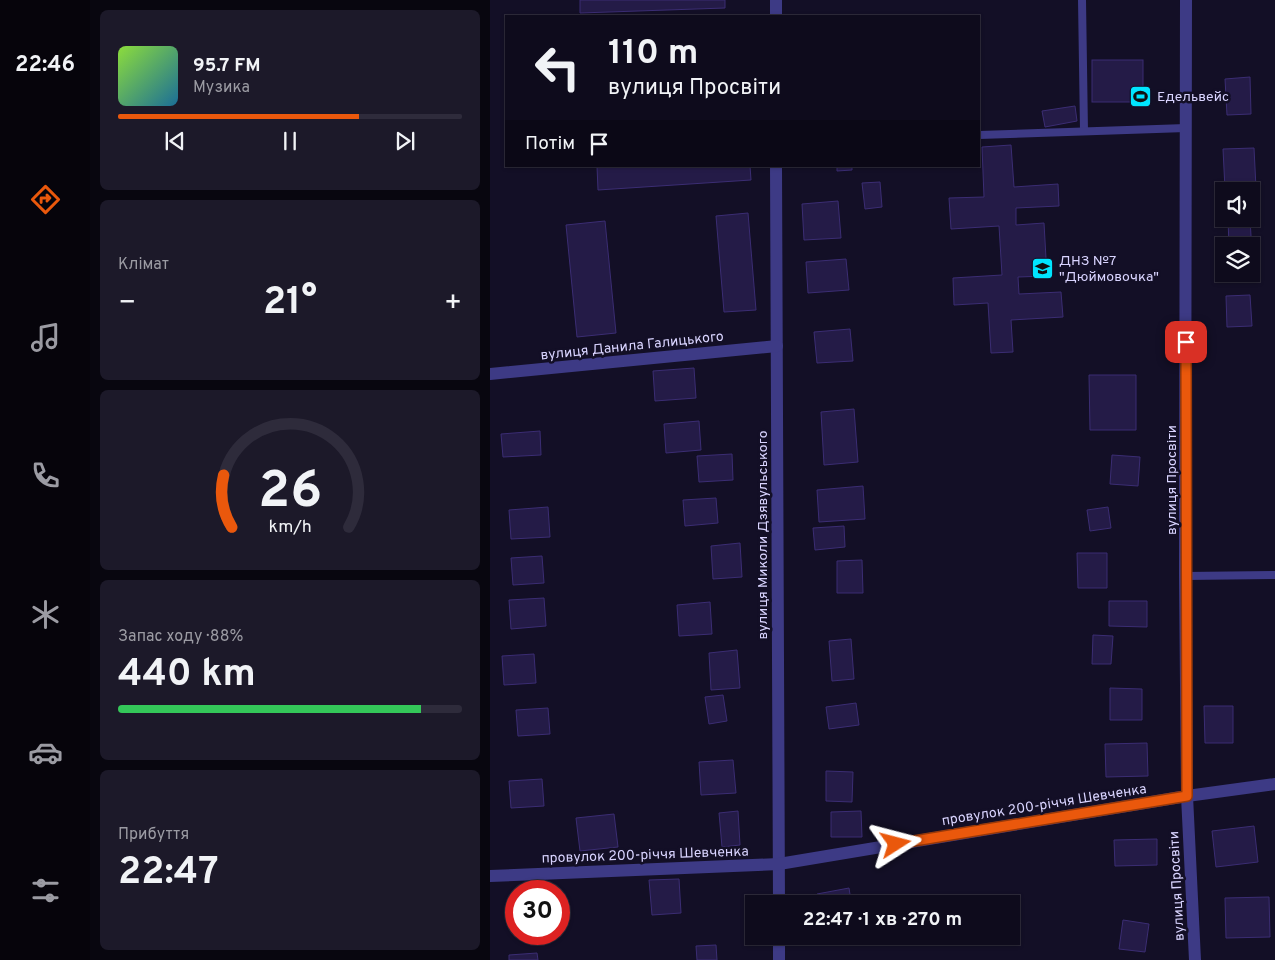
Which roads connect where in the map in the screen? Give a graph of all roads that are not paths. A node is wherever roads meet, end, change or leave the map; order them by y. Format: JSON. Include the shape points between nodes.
{"nodes":[{"id":1,"x":776,"y":0,"type":"edge"},
{"id":2,"x":1082,"y":0,"type":"edge"},
{"id":3,"x":1186,"y":0,"type":"edge"},
{"id":4,"x":776,"y":15,"type":"edge"},
{"id":5,"x":1186,"y":128,"type":"junction"},
{"id":6,"x":1084,"y":132,"type":"junction"},
{"id":7,"x":980,"y":135,"type":"edge"},
{"id":8,"x":776,"y":167,"type":"edge"},
{"id":9,"x":777,"y":346,"type":"junction"},
{"id":10,"x":490,"y":374,"type":"edge"},
{"id":11,"x":1275,"y":575,"type":"edge"},
{"id":12,"x":1186,"y":576,"type":"junction"},
{"id":13,"x":1275,"y":784,"type":"edge"},
{"id":14,"x":1187,"y":796,"type":"junction"},
{"id":15,"x":779,"y":864,"type":"junction"},
{"id":16,"x":490,"y":876,"type":"edge"},
{"id":17,"x":779,"y":895,"type":"edge"},
{"id":18,"x":779,"y":945,"type":"edge"},
{"id":19,"x":779,"y":960,"type":"edge"},
{"id":20,"x":1195,"y":960,"type":"edge"}],
"edges":[{"from":1,"to":4,"type":"street"},
{"from":2,"to":6,"type":"lane"},
{"from":3,"to":5,"type":"street","name":"вулиця Просвіти"},
{"from":5,"to":6,"type":"lane"},
{"from":5,"to":12,"type":"street","name":"вулиця Просвіти"},
{"from":6,"to":7,"type":"lane"},
{"from":8,"to":9,"type":"street","name":"вулиця Миколи Дзявульського"},
{"from":9,"to":10,"type":"street","name":"вулиця Данила Галицького"},
{"from":9,"to":15,"type":"street","name":"вулиця Миколи Дзявульського"},
{"from":11,"to":12,"type":"lane"},
{"from":12,"to":14,"type":"street","name":"вулиця Просвіти"},
{"from":13,"to":14,"type":"street","name":"провулок 200-річчя Шевченка"},
{"from":14,"to":15,"type":"street","name":"провулок 200-річчя Шевченка"},
{"from":14,"to":20,"type":"street","name":"вулиця Просвіти"},
{"from":15,"to":16,"type":"street","name":"провулок 200-річчя Шевченка"},
{"from":15,"to":17,"type":"street","name":"вулиця Миколи Дзявульського"},
{"from":18,"to":19,"type":"street"}]}
